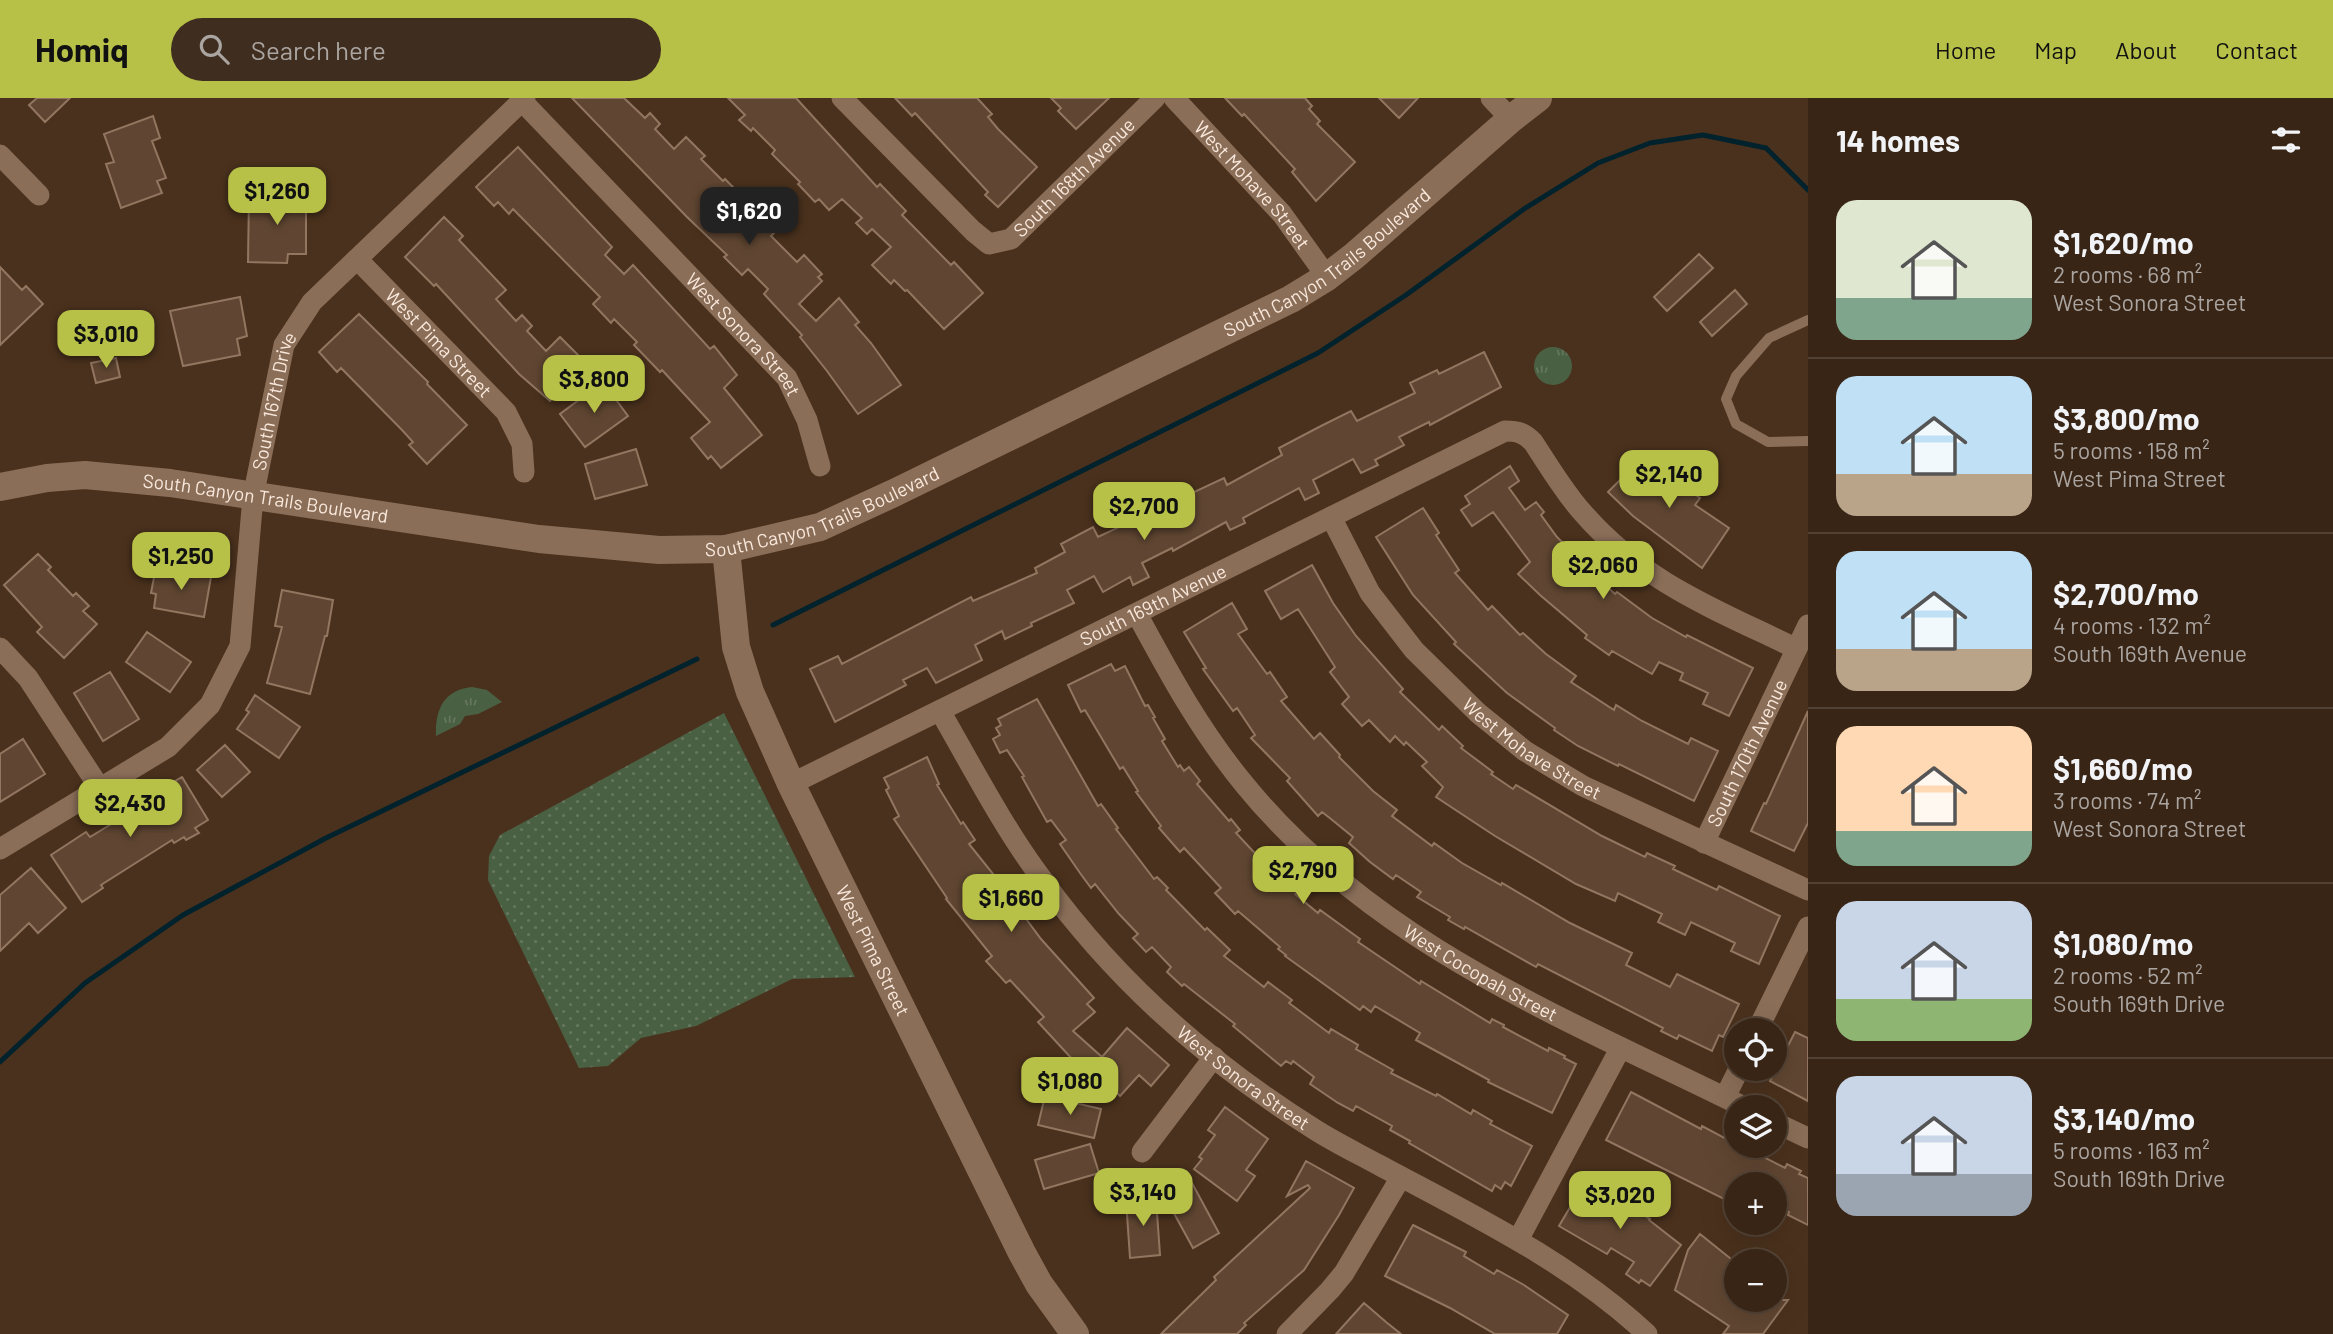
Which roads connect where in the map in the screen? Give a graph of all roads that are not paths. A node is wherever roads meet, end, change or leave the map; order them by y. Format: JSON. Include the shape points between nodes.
{"nodes":[{"id":1,"x":842,"y":98,"type":"edge"},
{"id":2,"x":1155,"y":98,"type":"edge"},
{"id":3,"x":1174,"y":98,"type":"edge"},
{"id":4,"x":1491,"y":98,"type":"edge"},
{"id":5,"x":1538,"y":98,"type":"edge"},
{"id":6,"x":523,"y":99,"type":"edge"},
{"id":7,"x":1511,"y":119,"type":"junction"},
{"id":8,"x":0,"y":155,"type":"edge"},
{"id":9,"x":39,"y":195,"type":"dead end"},
{"id":10,"x":357,"y":259,"type":"junction"},
{"id":11,"x":1327,"y":277,"type":"junction"},
{"id":12,"x":1808,"y":320,"type":"edge"},
{"id":13,"x":1808,"y":441,"type":"edge"},
{"id":14,"x":820,"y":466,"type":"dead end"},
{"id":15,"x":524,"y":472,"type":"dead end"},
{"id":16,"x":0,"y":487,"type":"edge"},
{"id":17,"x":253,"y":497,"type":"junction"},
{"id":18,"x":1331,"y":517,"type":"junction"},
{"id":19,"x":726,"y":549,"type":"junction"},
{"id":20,"x":1137,"y":614,"type":"junction"},
{"id":21,"x":1808,"y":625,"type":"edge"},
{"id":22,"x":0,"y":648,"type":"edge"},
{"id":23,"x":1795,"y":648,"type":"junction"},
{"id":24,"x":940,"y":711,"type":"junction"},
{"id":25,"x":791,"y":784,"type":"junction"},
{"id":26,"x":99,"y":787,"type":"junction"},
{"id":27,"x":1704,"y":843,"type":"junction"},
{"id":28,"x":0,"y":849,"type":"edge"},
{"id":29,"x":1808,"y":890,"type":"edge"},
{"id":30,"x":1808,"y":927,"type":"edge"},
{"id":31,"x":1764,"y":1018,"type":"edge"},
{"id":32,"x":1620,"y":1049,"type":"junction"},
{"id":33,"x":1214,"y":1057,"type":"junction"},
{"id":34,"x":1724,"y":1097,"type":"edge"},
{"id":35,"x":1787,"y":1128,"type":"edge"},
{"id":36,"x":1808,"y":1139,"type":"edge"},
{"id":37,"x":1142,"y":1152,"type":"dead end"},
{"id":38,"x":1401,"y":1177,"type":"junction"},
{"id":39,"x":1518,"y":1240,"type":"junction"},
{"id":40,"x":1075,"y":1334,"type":"edge"},
{"id":41,"x":1287,"y":1334,"type":"edge"},
{"id":42,"x":1647,"y":1334,"type":"edge"}],
"edges":[{"from":1,"to":2,"type":"street","name":"South 168th Avenue","via":[[989,244],[1011,239]]},
{"from":3,"to":11,"type":"street","name":"West Mohave Street","via":[[1282,214]]},
{"from":4,"to":7,"type":"street"},
{"from":5,"to":7,"type":"street","name":"South Canyon Trails Boulevard"},
{"from":6,"to":10,"type":"street","name":"South 167th Drive"},
{"from":6,"to":14,"type":"street","name":"West Sonora Street","via":[[787,378],[807,421]]},
{"from":7,"to":11,"type":"street","name":"South Canyon Trails Boulevard"},
{"from":8,"to":9,"type":"street"},
{"from":10,"to":15,"type":"street","name":"West Pima Street","via":[[506,412],[522,444]]},
{"from":10,"to":17,"type":"street","name":"South 167th Drive","via":[[312,302],[284,345]]},
{"from":11,"to":19,"type":"street","name":"South Canyon Trails Boulevard","via":[[1291,299],[820,527]]},
{"from":12,"to":13,"type":"lane","via":[[1769,338],[1737,376],[1726,399],[1736,424],[1768,442]]},
{"from":16,"to":17,"type":"street","name":"South Canyon Trails Boulevard","via":[[85,475]]},
{"from":17,"to":19,"type":"street","name":"South Canyon Trails Boulevard","via":[[539,539],[659,551]]},
{"from":17,"to":26,"type":"street","name":"South 167th Drive","via":[[240,646],[210,705],[168,747]]},
{"from":18,"to":20,"type":"street","name":"South 169th Avenue"},
{"from":18,"to":23,"type":"street","name":"South 169th Avenue","via":[[1497,434],[1517,430],[1533,442],[1582,512],[1635,563],[1698,602]]},
{"from":18,"to":27,"type":"street","name":"West Mohave Street","via":[[1357,572],[1385,613],[1422,658],[1478,713],[1524,751],[1583,786]]},
{"from":19,"to":25,"type":"street","name":"West Pima Street","via":[[741,663]]},
{"from":20,"to":24,"type":"street","name":"South 169th Avenue"},
{"from":20,"to":32,"type":"street","name":"West Cocopah Street","via":[[1188,708],[1230,766],[1279,824],[1344,885],[1405,931],[1482,978]]},
{"from":21,"to":23,"type":"street","name":"South 170th Avenue"},
{"from":22,"to":26,"type":"street","via":[[28,678]]},
{"from":23,"to":27,"type":"street","name":"South 170th Avenue"},
{"from":24,"to":25,"type":"street","name":"South 169th Avenue"},
{"from":24,"to":33,"type":"street","name":"West Sonora Street","via":[[1041,878],[1108,961]]},
{"from":25,"to":40,"type":"street","name":"West Pima Street","via":[[1022,1253]]},
{"from":26,"to":28,"type":"street","name":"South 167th Drive"},
{"from":27,"to":29,"type":"street","name":"West Mohave Street"},
{"from":30,"to":31,"type":"street"},
{"from":32,"to":34,"type":"street","name":"West Cocopah Street"},
{"from":32,"to":39,"type":"street"},
{"from":33,"to":37,"type":"street"},
{"from":33,"to":38,"type":"street","name":"West Sonora Street","via":[[1314,1129]]},
{"from":35,"to":36,"type":"street"},
{"from":38,"to":39,"type":"street","name":"West Sonora Street"},
{"from":38,"to":41,"type":"street","via":[[1344,1273]]},
{"from":39,"to":42,"type":"street","name":"West Sonora Street","via":[[1569,1271]]}]}
